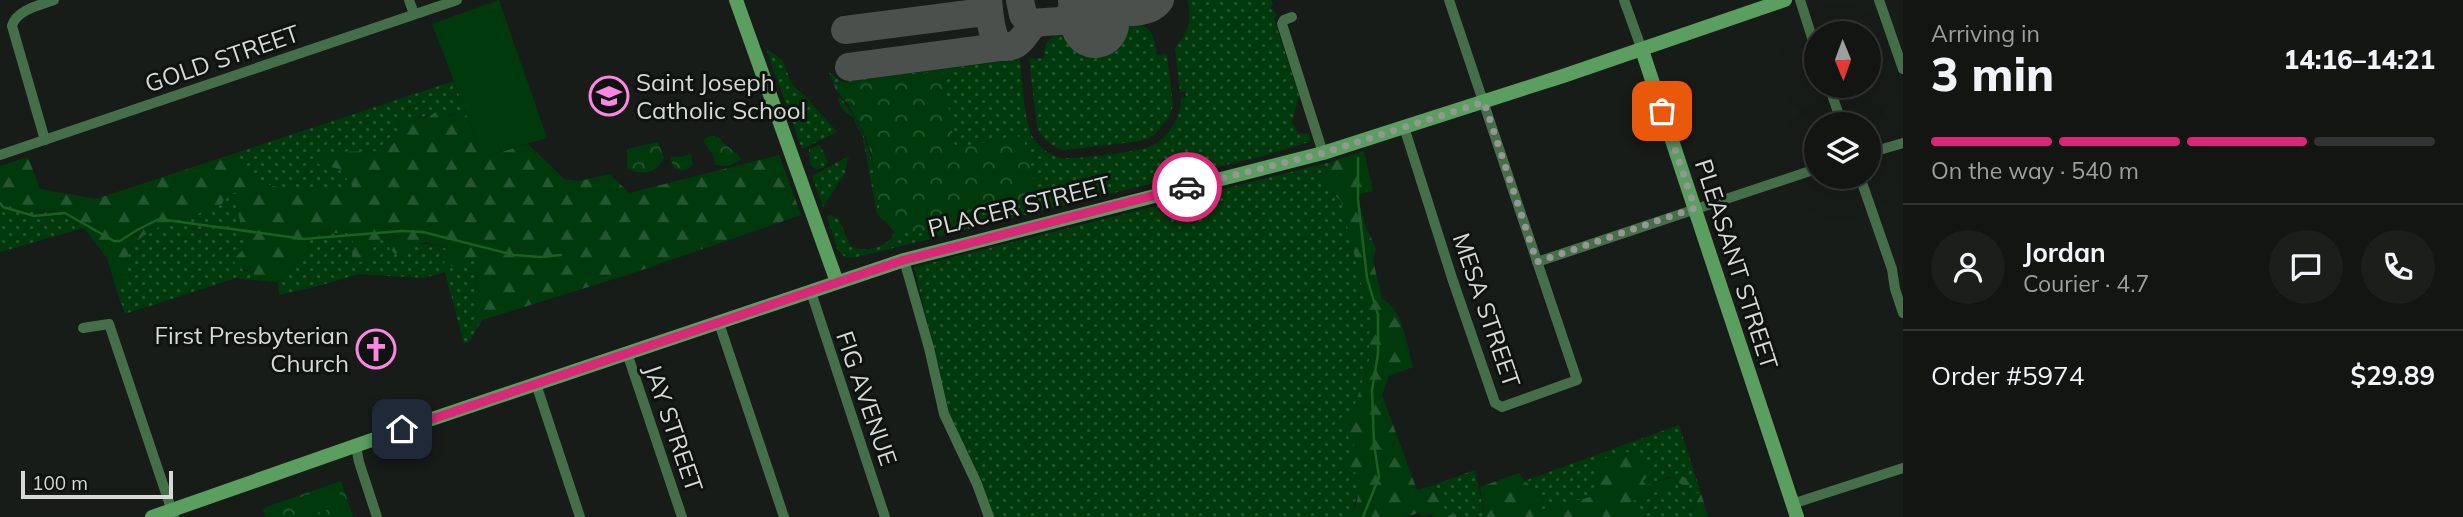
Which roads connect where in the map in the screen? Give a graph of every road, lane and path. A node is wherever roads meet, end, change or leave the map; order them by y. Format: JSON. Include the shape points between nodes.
{"nodes":[{"id":1,"x":54,"y":0,"type":"edge"},
{"id":2,"x":409,"y":0,"type":"edge"},
{"id":3,"x":457,"y":0,"type":"edge"},
{"id":4,"x":736,"y":0,"type":"edge"},
{"id":5,"x":1449,"y":0,"type":"edge"},
{"id":6,"x":1624,"y":0,"type":"edge"},
{"id":7,"x":1785,"y":0,"type":"edge"},
{"id":8,"x":1800,"y":0,"type":"edge"},
{"id":9,"x":1879,"y":0,"type":"edge"},
{"id":10,"x":414,"y":14,"type":"junction"},
{"id":11,"x":1292,"y":17,"type":"dead end"},
{"id":12,"x":0,"y":20,"type":"edge"},
{"id":13,"x":13,"y":20,"type":"junction"},
{"id":14,"x":1807,"y":21,"type":"edge"},
{"id":15,"x":1642,"y":50,"type":"junction"},
{"id":16,"x":1903,"y":69,"type":"edge"},
{"id":17,"x":1484,"y":102,"type":"junction"},
{"id":18,"x":1404,"y":127,"type":"junction"},
{"id":19,"x":45,"y":140,"type":"junction"},
{"id":20,"x":1903,"y":143,"type":"edge"},
{"id":21,"x":1881,"y":149,"type":"edge"},
{"id":22,"x":1323,"y":153,"type":"junction"},
{"id":23,"x":0,"y":155,"type":"edge"},
{"id":24,"x":1804,"y":173,"type":"edge"},
{"id":25,"x":1864,"y":189,"type":"edge"},
{"id":26,"x":1695,"y":208,"type":"junction"},
{"id":27,"x":904,"y":260,"type":"junction"},
{"id":28,"x":1537,"y":262,"type":"junction"},
{"id":29,"x":837,"y":282,"type":"junction"},
{"id":30,"x":811,"y":292,"type":"junction"},
{"id":31,"x":1903,"y":313,"type":"edge"},
{"id":32,"x":719,"y":323,"type":"junction"},
{"id":33,"x":83,"y":328,"type":"dead end"},
{"id":34,"x":627,"y":353,"type":"junction"},
{"id":35,"x":536,"y":384,"type":"junction"},
{"id":36,"x":356,"y":446,"type":"junction"},
{"id":37,"x":1903,"y":468,"type":"edge"},
{"id":38,"x":1794,"y":510,"type":"edge"},
{"id":39,"x":173,"y":514,"type":"edge"},
{"id":40,"x":152,"y":517,"type":"edge"},
{"id":41,"x":377,"y":517,"type":"edge"},
{"id":42,"x":580,"y":517,"type":"edge"},
{"id":43,"x":682,"y":517,"type":"edge"},
{"id":44,"x":784,"y":517,"type":"edge"},
{"id":45,"x":885,"y":517,"type":"edge"},
{"id":46,"x":989,"y":517,"type":"edge"}],
"edges":[{"from":1,"to":13,"type":"street"},
{"from":2,"to":10,"type":"street"},
{"from":3,"to":10,"type":"street","name":"GOLD STREET"},
{"from":4,"to":29,"type":"main road"},
{"from":5,"to":17,"type":"street","name":"MESA STREET"},
{"from":6,"to":15,"type":"street","name":"PLEASANT STREET"},
{"from":7,"to":15,"type":"main road","name":"PLACER STREET"},
{"from":8,"to":14,"type":"street"},
{"from":9,"to":16,"type":"street"},
{"from":10,"to":19,"type":"street","name":"GOLD STREET"},
{"from":11,"to":22,"type":"street","via":[[1282,24]]},
{"from":12,"to":13,"type":"street"},
{"from":13,"to":19,"type":"street"},
{"from":15,"to":17,"type":"main road","name":"PLACER STREET"},
{"from":15,"to":26,"type":"main road","name":"PLEASANT STREET"},
{"from":17,"to":18,"type":"main road","name":"PLACER STREET"},
{"from":17,"to":28,"type":"street","name":"MESA STREET"},
{"from":18,"to":22,"type":"main road","name":"PLACER STREET"},
{"from":18,"to":28,"type":"street","name":"MESA STREET","via":[[1495,403],[1502,407],[1577,380]]},
{"from":19,"to":23,"type":"street","name":"GOLD STREET"},
{"from":20,"to":21,"type":"street"},
{"from":22,"to":27,"type":"main road","name":"PLACER STREET"},
{"from":24,"to":26,"type":"street"},
{"from":25,"to":31,"type":"street"},
{"from":26,"to":28,"type":"street"},
{"from":26,"to":38,"type":"main road","name":"PLEASANT STREET"},
{"from":27,"to":29,"type":"main road","name":"PLACER STREET"},
{"from":27,"to":46,"type":"street","via":[[944,414]]},
{"from":29,"to":30,"type":"main road","name":"PLACER STREET"},
{"from":30,"to":32,"type":"main road","name":"PLACER STREET"},
{"from":30,"to":45,"type":"street","name":"FIG AVENUE"},
{"from":32,"to":34,"type":"main road","name":"PLACER STREET"},
{"from":32,"to":44,"type":"street"},
{"from":33,"to":39,"type":"street","via":[[109,324]]},
{"from":34,"to":35,"type":"main road","name":"PLACER STREET"},
{"from":34,"to":43,"type":"street","name":"JAY STREET"},
{"from":35,"to":36,"type":"main road","name":"PLACER STREET"},
{"from":35,"to":42,"type":"street"},
{"from":36,"to":39,"type":"main road","name":"PLACER STREET"},
{"from":36,"to":41,"type":"street"},
{"from":37,"to":38,"type":"street"},
{"from":39,"to":40,"type":"main road","name":"PLACER STREET"}]}
